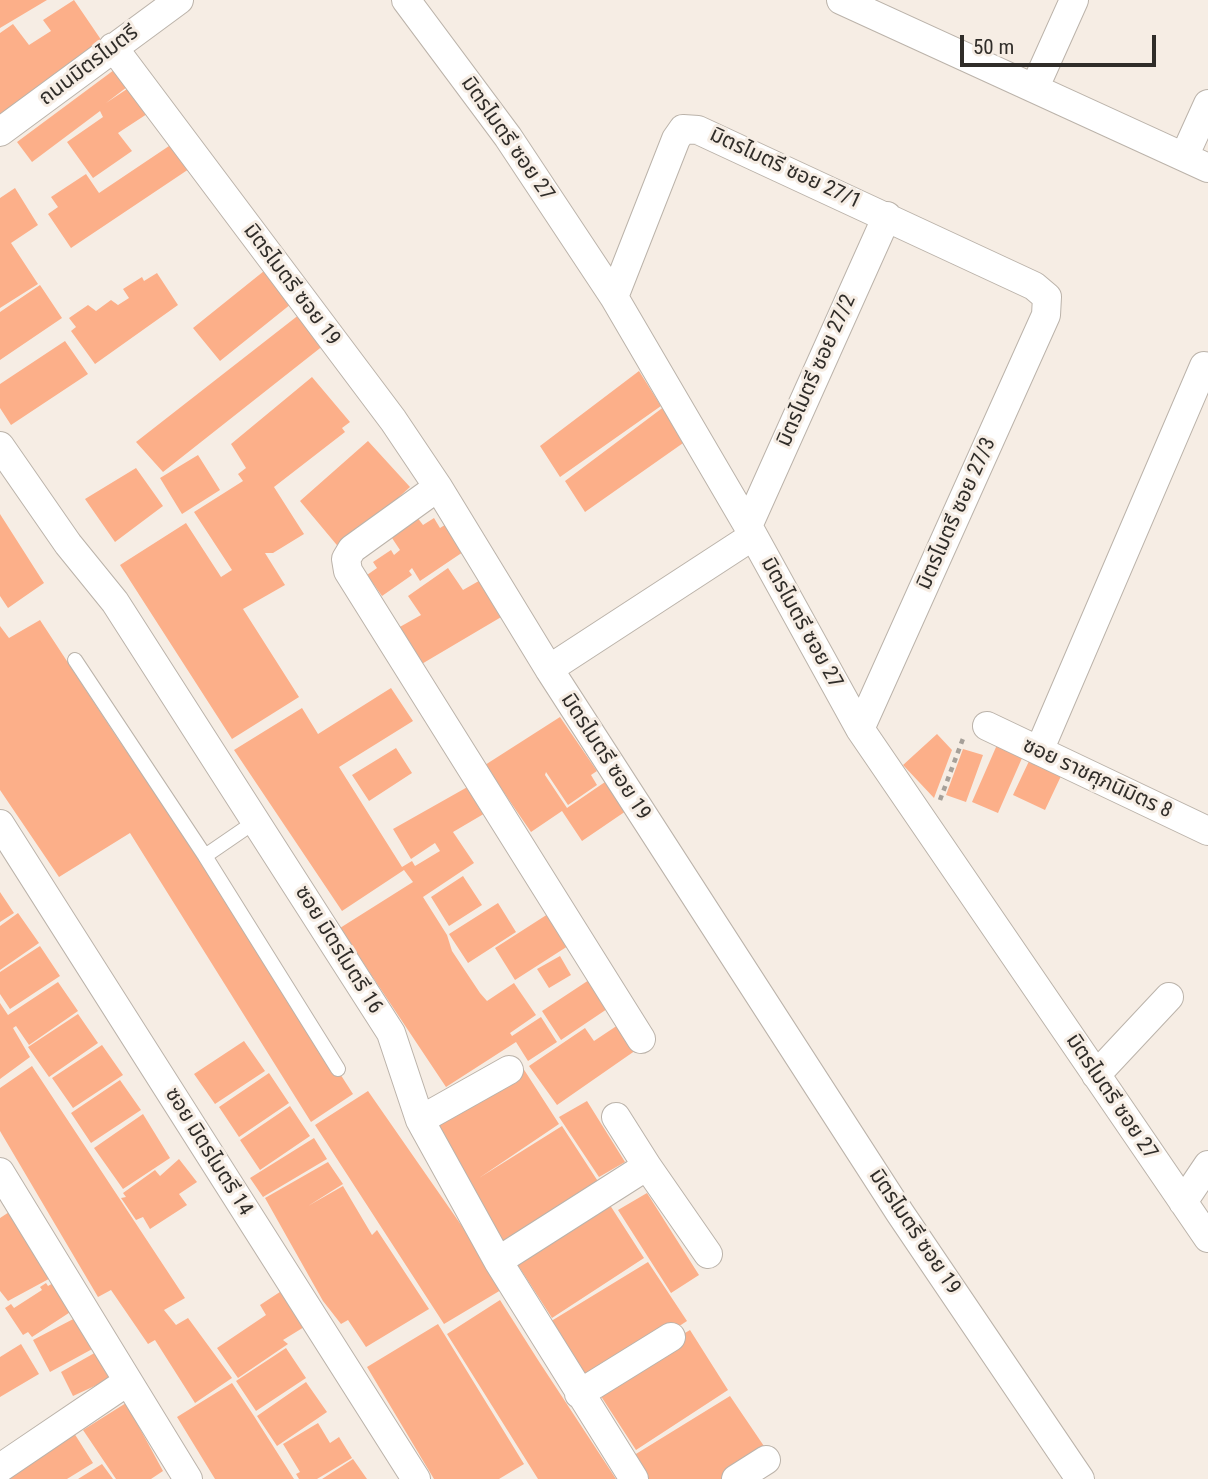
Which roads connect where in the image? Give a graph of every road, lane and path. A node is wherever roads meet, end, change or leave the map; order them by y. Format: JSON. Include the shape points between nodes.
{"nodes":[{"id":1,"x":179,"y":0,"type":"edge"},
{"id":2,"x":406,"y":0,"type":"edge"},
{"id":3,"x":841,"y":0,"type":"edge"},
{"id":4,"x":1074,"y":0,"type":"edge"},
{"id":5,"x":890,"y":10,"type":"edge"},
{"id":6,"x":113,"y":47,"type":"junction"},
{"id":7,"x":1035,"y":87,"type":"junction"},
{"id":8,"x":1208,"y":104,"type":"edge"},
{"id":9,"x":0,"y":132,"type":"edge"},
{"id":10,"x":1196,"y":163,"type":"edge"},
{"id":11,"x":887,"y":216,"type":"junction"},
{"id":12,"x":614,"y":297,"type":"junction"},
{"id":13,"x":1046,"y":297,"type":"joint"},
{"id":14,"x":1208,"y":368,"type":"edge"},
{"id":15,"x":0,"y":446,"type":"edge"},
{"id":16,"x":438,"y":487,"type":"junction"},
{"id":17,"x":750,"y":531,"type":"junction"},
{"id":18,"x":75,"y":660,"type":"dead end"},
{"id":19,"x":549,"y":669,"type":"junction"},
{"id":20,"x":987,"y":726,"type":"joint"},
{"id":21,"x":860,"y":729,"type":"junction"},
{"id":22,"x":1039,"y":751,"type":"junction"},
{"id":23,"x":256,"y":821,"type":"junction"},
{"id":24,"x":0,"y":824,"type":"edge"},
{"id":25,"x":1207,"y":828,"type":"edge"},
{"id":26,"x":929,"y":830,"type":"junction"},
{"id":27,"x":205,"y":856,"type":"junction"},
{"id":28,"x":1169,"y":997,"type":"dead end"},
{"id":29,"x":641,"y":1039,"type":"dead end"},
{"id":30,"x":338,"y":1069,"type":"dead end"},
{"id":31,"x":509,"y":1069,"type":"dead end"},
{"id":32,"x":1096,"y":1075,"type":"junction"},
{"id":33,"x":616,"y":1117,"type":"dead end"},
{"id":34,"x":419,"y":1120,"type":"junction"},
{"id":35,"x":1208,"y":1165,"type":"edge"},
{"id":36,"x":647,"y":1166,"type":"junction"},
{"id":37,"x":0,"y":1172,"type":"edge"},
{"id":38,"x":1183,"y":1202,"type":"junction"},
{"id":39,"x":1208,"y":1238,"type":"edge"},
{"id":40,"x":708,"y":1254,"type":"dead end"},
{"id":41,"x":498,"y":1261,"type":"junction"},
{"id":42,"x":671,"y":1336,"type":"dead end"},
{"id":43,"x":127,"y":1382,"type":"junction"},
{"id":44,"x":579,"y":1394,"type":"junction"},
{"id":45,"x":766,"y":1460,"type":"dead end"},
{"id":46,"x":0,"y":1468,"type":"edge"},
{"id":47,"x":188,"y":1479,"type":"edge"},
{"id":48,"x":416,"y":1479,"type":"edge"},
{"id":49,"x":634,"y":1479,"type":"edge"},
{"id":50,"x":736,"y":1479,"type":"edge"},
{"id":51,"x":1080,"y":1479,"type":"edge"}],
"edges":[{"from":1,"to":6,"type":"street","name":"ถนนมิตรไมตรี"},
{"from":2,"to":12,"type":"street","name":"มิตรไมตรี ซอย 27","via":[[508,137]]},
{"from":3,"to":5,"type":"street"},
{"from":4,"to":7,"type":"street"},
{"from":5,"to":7,"type":"street"},
{"from":6,"to":9,"type":"street","name":"ถนนมิตรไมตรี"},
{"from":6,"to":16,"type":"street","name":"มิตรไมตรี ซอย 19","via":[[393,420]]},
{"from":7,"to":10,"type":"street"},
{"from":8,"to":10,"type":"street"},
{"from":11,"to":12,"type":"street","name":"มิตรไมตรี ซอย 27/1","via":[[698,130],[683,129]]},
{"from":11,"to":13,"type":"street","name":"มิตรไมตรี ซอย 27/1","via":[[1034,286]]},
{"from":11,"to":17,"type":"street","name":"มิตรไมตรี ซอย 27/2"},
{"from":12,"to":17,"type":"street","name":"มิตรไมตรี ซอย 27"},
{"from":13,"to":21,"type":"street","name":"มิตรไมตรี ซอย 27/3","via":[[1046,315]]},
{"from":14,"to":22,"type":"street","via":[[1203,366]]},
{"from":15,"to":23,"type":"street","name":"ซอย มิตรไมตรี 16","via":[[115,602]]},
{"from":16,"to":19,"type":"street","name":"มิตรไมตรี ซอย 19"},
{"from":16,"to":29,"type":"street","via":[[352,549],[346,559],[348,571]]},
{"from":17,"to":19,"type":"street"},
{"from":17,"to":21,"type":"street","name":"มิตรไมตรี ซอย 27"},
{"from":18,"to":27,"type":"lane"},
{"from":19,"to":51,"type":"street","name":"มิตรไมตรี ซอย 19","via":[[900,1213]]},
{"from":20,"to":22,"type":"street","name":"ซอย ราชศุภนิมิตร 8"},
{"from":20,"to":26,"type":"path","via":[[971,718]]},
{"from":21,"to":26,"type":"street","name":"มิตรไมตรี ซอย 27"},
{"from":22,"to":25,"type":"street","name":"ซอย ราชศุภนิมิตร 8"},
{"from":23,"to":27,"type":"lane"},
{"from":23,"to":34,"type":"street","name":"ซอย มิตรไมตรี 16","via":[[391,1033]]},
{"from":24,"to":48,"type":"street","name":"ซอย มิตรไมตรี 14"},
{"from":26,"to":32,"type":"street","name":"มิตรไมตรี ซอย 27"},
{"from":27,"to":30,"type":"lane"},
{"from":28,"to":32,"type":"street"},
{"from":31,"to":34,"type":"street"},
{"from":32,"to":38,"type":"street","name":"มิตรไมตรี ซอย 27"},
{"from":33,"to":36,"type":"street"},
{"from":34,"to":41,"type":"street","name":"ซอย มิตรไมตรี 16"},
{"from":35,"to":38,"type":"street"},
{"from":36,"to":40,"type":"street"},
{"from":36,"to":41,"type":"street"},
{"from":37,"to":43,"type":"street"},
{"from":38,"to":39,"type":"street","name":"มิตรไมตรี ซอย 27"},
{"from":41,"to":44,"type":"street","name":"ซอย มิตรไมตรี 16"},
{"from":42,"to":44,"type":"street"},
{"from":43,"to":46,"type":"street"},
{"from":43,"to":47,"type":"street"},
{"from":44,"to":49,"type":"street","name":"ซอย มิตรไมตรี 16"},
{"from":45,"to":50,"type":"street"}]}
